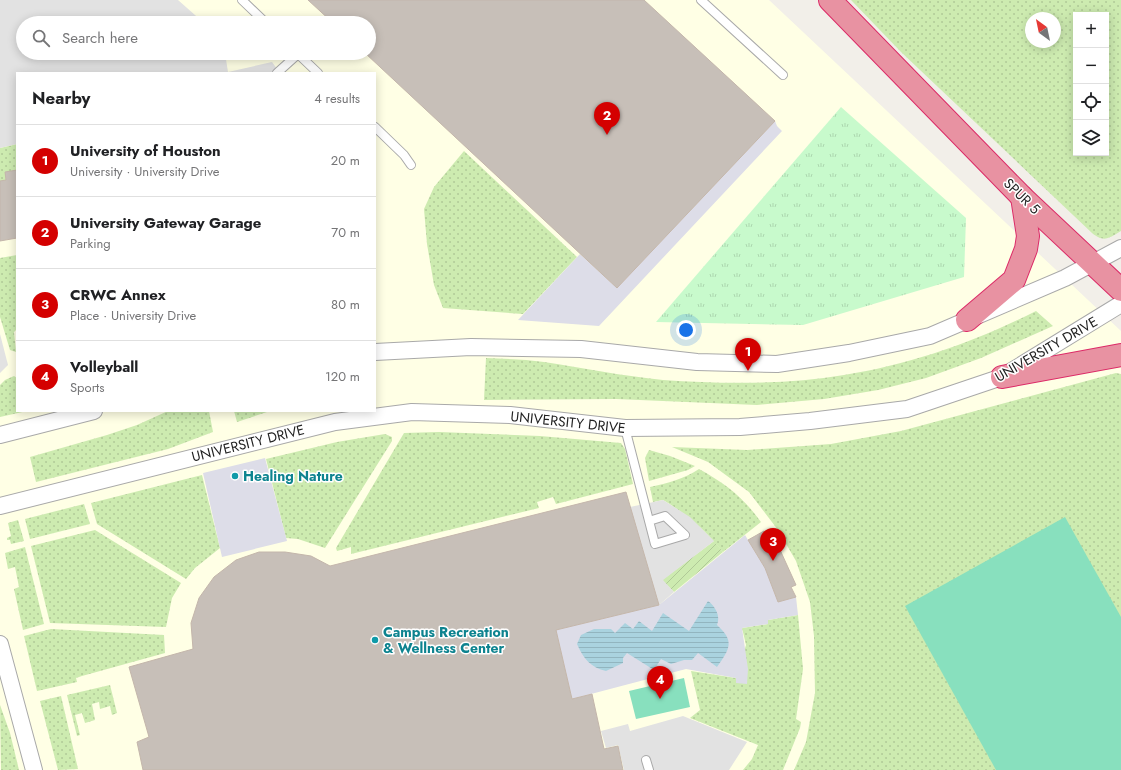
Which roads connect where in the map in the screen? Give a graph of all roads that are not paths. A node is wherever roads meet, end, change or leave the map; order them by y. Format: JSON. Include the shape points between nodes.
{"nodes":[{"id":1,"x":242,"y":0,"type":"edge"},
{"id":2,"x":701,"y":0,"type":"edge"},
{"id":3,"x":830,"y":0,"type":"edge"},
{"id":4,"x":259,"y":16,"type":"edge"},
{"id":5,"x":291,"y":60,"type":"edge"},
{"id":6,"x":305,"y":60,"type":"edge"},
{"id":7,"x":278,"y":72,"type":"edge"},
{"id":8,"x":317,"y":72,"type":"edge"},
{"id":9,"x":783,"y":75,"type":"dead end"},
{"id":10,"x":376,"y":128,"type":"edge"},
{"id":11,"x":411,"y":165,"type":"dead end"},
{"id":12,"x":1022,"y":197,"type":"junction"},
{"id":13,"x":1121,"y":248,"type":"edge"},
{"id":14,"x":1093,"y":264,"type":"junction"},
{"id":15,"x":1121,"y":290,"type":"edge"},
{"id":16,"x":1121,"y":304,"type":"edge"},
{"id":17,"x":968,"y":320,"type":"junction"},
{"id":18,"x":376,"y":352,"type":"edge"},
{"id":19,"x":1121,"y":355,"type":"edge"},
{"id":20,"x":1002,"y":377,"type":"junction"},
{"id":21,"x":90,"y":412,"type":"edge"},
{"id":22,"x":626,"y":428,"type":"junction"},
{"id":23,"x":0,"y":435,"type":"edge"},
{"id":24,"x":0,"y":506,"type":"edge"},
{"id":25,"x":649,"y":520,"type":"dead end"},
{"id":26,"x":0,"y":644,"type":"edge"},
{"id":27,"x":646,"y":760,"type":"dead end"},
{"id":28,"x":34,"y":770,"type":"edge"},
{"id":29,"x":648,"y":770,"type":"edge"}],
"edges":[{"from":1,"to":4,"type":"lane"},
{"from":2,"to":9,"type":"lane"},
{"from":3,"to":12,"type":"highway","name":"SPUR 5","number":"Spur 5"},
{"from":5,"to":7,"type":"lane"},
{"from":6,"to":8,"type":"lane"},
{"from":10,"to":11,"type":"lane"},
{"from":12,"to":14,"type":"highway","name":"SPUR 5","number":"Spur 5"},
{"from":12,"to":17,"type":"highway","via":[[1028,236],[1026,249],[1014,280]]},
{"from":13,"to":14,"type":"street"},
{"from":14,"to":15,"type":"highway","name":"SPUR 5","number":"Spur 5"},
{"from":14,"to":17,"type":"street"},
{"from":16,"to":20,"type":"street","name":"UNIVERSITY DRIVE"},
{"from":17,"to":18,"type":"street","via":[[930,336],[849,353],[777,364],[697,362],[582,349],[471,347]]},
{"from":19,"to":20,"type":"highway"},
{"from":20,"to":22,"type":"street","name":"UNIVERSITY DRIVE","via":[[907,409],[740,427]]},
{"from":21,"to":23,"type":"street"},
{"from":22,"to":24,"type":"street","name":"UNIVERSITY DRIVE","via":[[510,415],[412,412],[335,422]]},
{"from":22,"to":25,"type":"lane"},
{"from":26,"to":28,"type":"street"},
{"from":27,"to":29,"type":"lane"}]}
